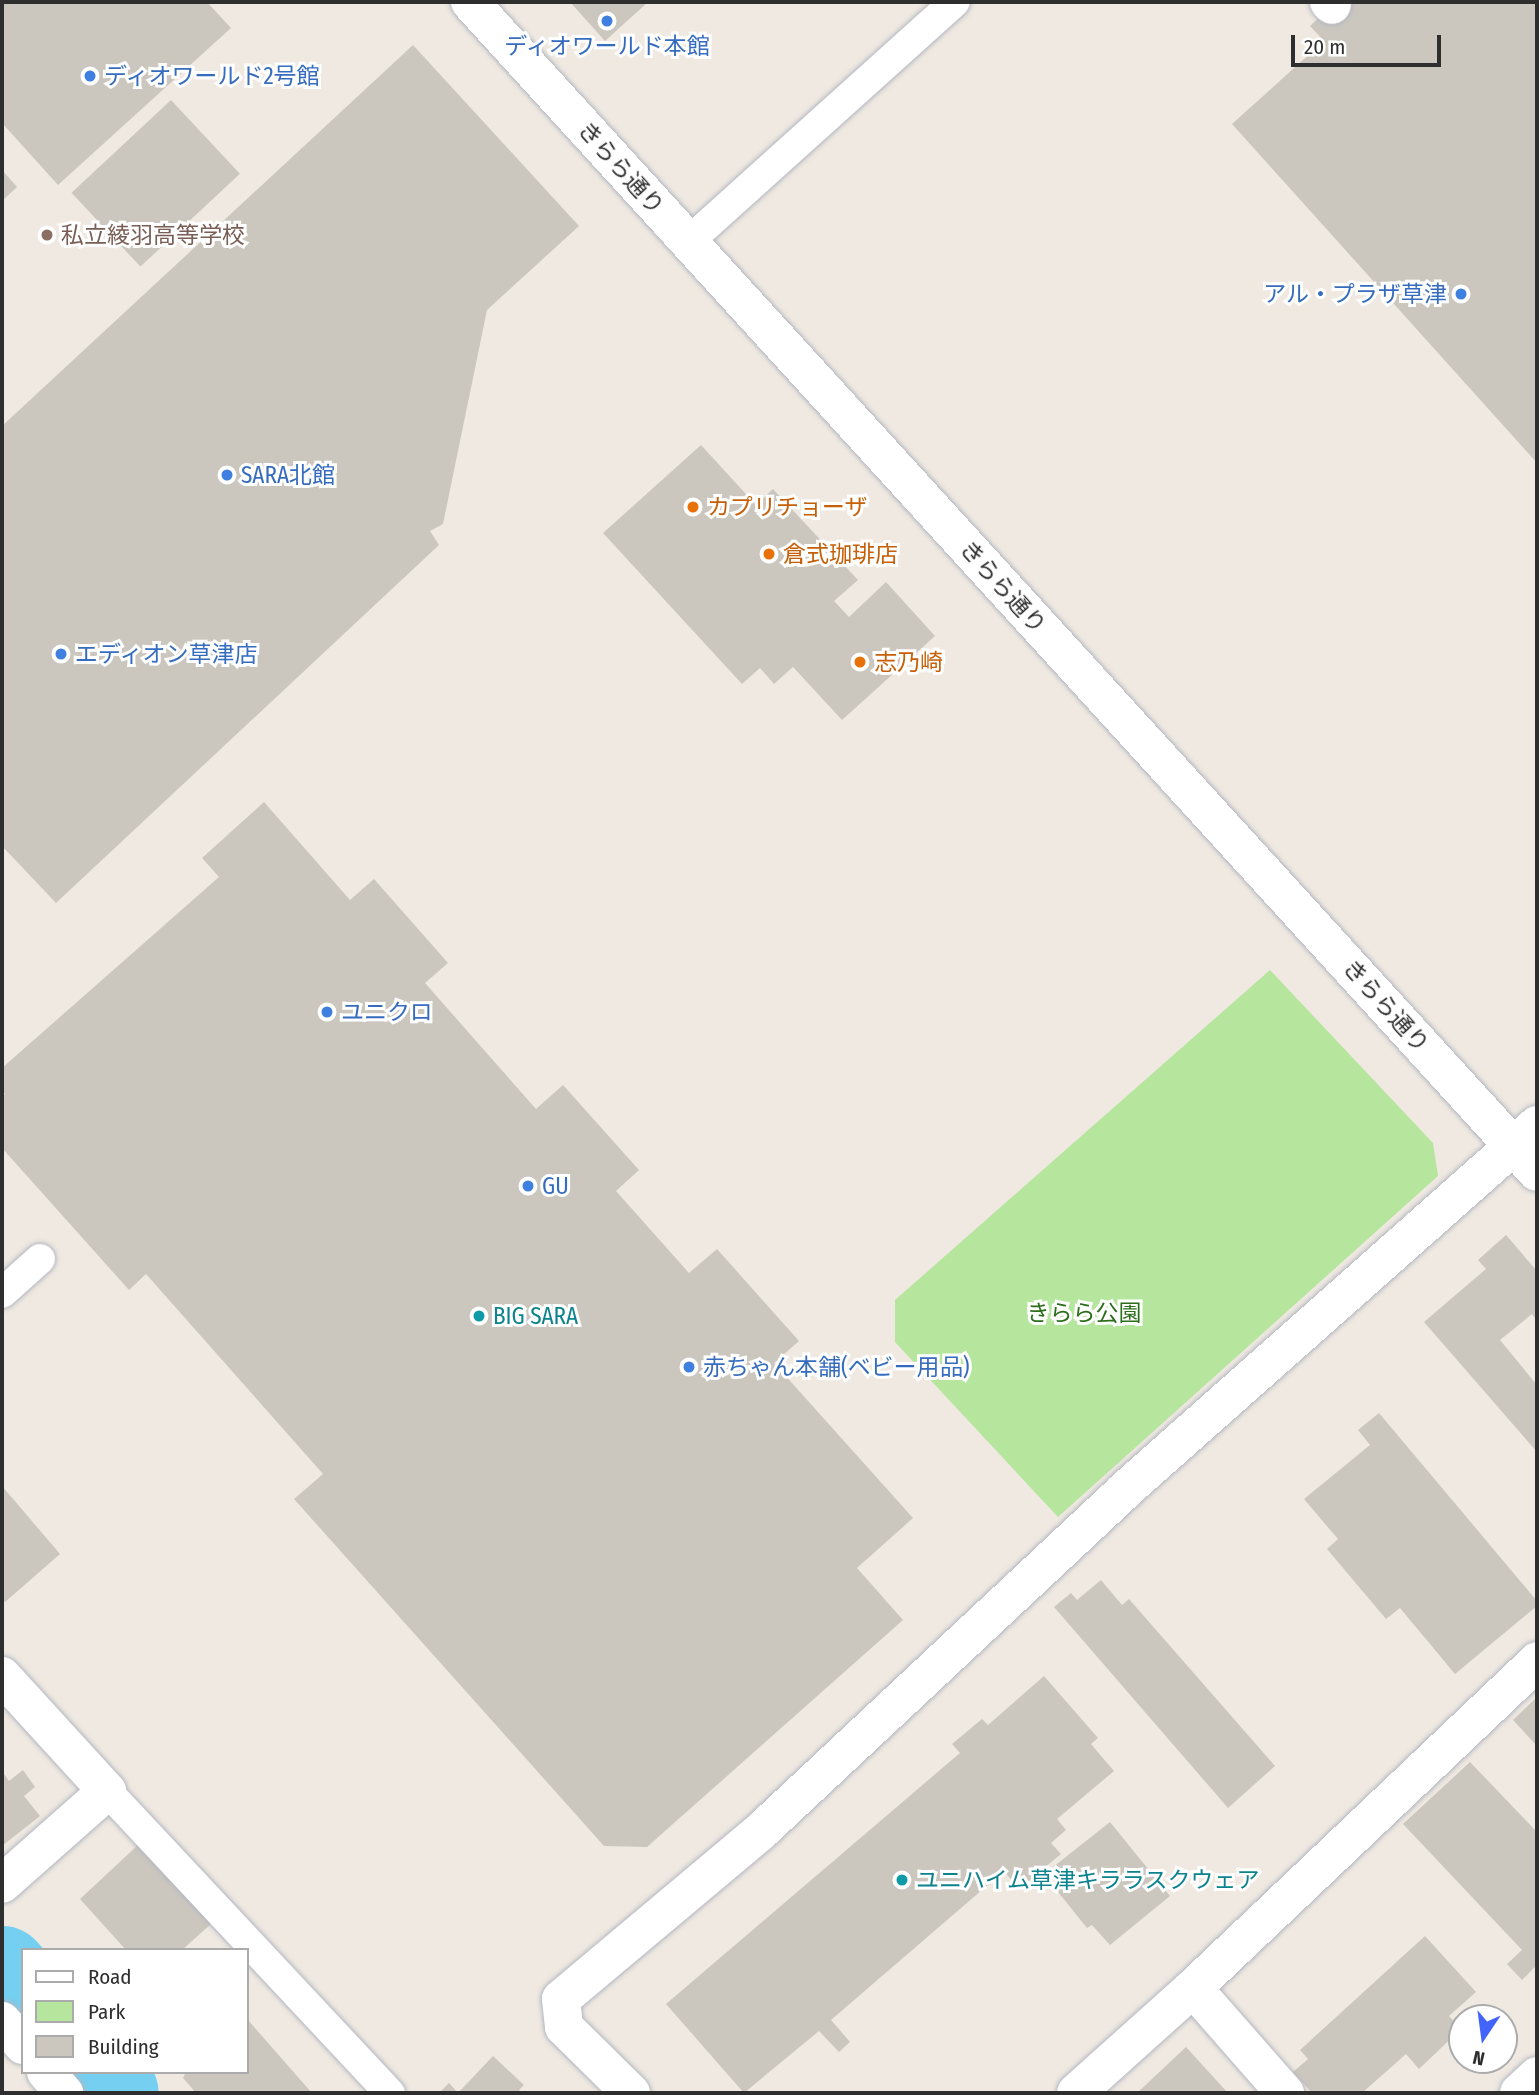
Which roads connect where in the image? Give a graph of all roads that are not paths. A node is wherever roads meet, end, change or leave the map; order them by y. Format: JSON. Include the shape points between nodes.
{"nodes":[{"id":1,"x":470,"y":2,"type":"edge"},
{"id":2,"x":955,"y":2,"type":"edge"},
{"id":3,"x":688,"y":242,"type":"junction"},
{"id":4,"x":1529,"y":1148,"type":"edge"},
{"id":5,"x":40,"y":1259,"type":"dead end"},
{"id":6,"x":2,"y":1293,"type":"edge"},
{"id":7,"x":1537,"y":1661,"type":"edge"},
{"id":8,"x":2,"y":1676,"type":"edge"},
{"id":9,"x":107,"y":1791,"type":"junction"},
{"id":10,"x":2,"y":1884,"type":"edge"},
{"id":11,"x":1193,"y":1988,"type":"junction"},
{"id":12,"x":2,"y":2021,"type":"edge"},
{"id":13,"x":21,"y":2043,"type":"edge"},
{"id":14,"x":48,"y":2074,"type":"edge"},
{"id":15,"x":1537,"y":2076,"type":"edge"},
{"id":16,"x":64,"y":2093,"type":"edge"},
{"id":17,"x":390,"y":2093,"type":"edge"},
{"id":18,"x":631,"y":2093,"type":"edge"},
{"id":19,"x":1076,"y":2093,"type":"edge"},
{"id":20,"x":1284,"y":2093,"type":"edge"},
{"id":21,"x":1519,"y":2093,"type":"edge"}],
"edges":[{"from":1,"to":3,"type":"street","name":"きらら通り"},
{"from":2,"to":3,"type":"lane"},
{"from":3,"to":4,"type":"street","name":"きらら通り"},
{"from":4,"to":18,"type":"street","via":[[1124,1491],[760,1832],[561,1999],[564,2027]]},
{"from":5,"to":6,"type":"lane"},
{"from":7,"to":11,"type":"street"},
{"from":8,"to":9,"type":"street"},
{"from":9,"to":10,"type":"street"},
{"from":9,"to":17,"type":"lane"},
{"from":11,"to":19,"type":"street"},
{"from":11,"to":20,"type":"street"},
{"from":12,"to":13,"type":"street"},
{"from":14,"to":16,"type":"street"},
{"from":15,"to":21,"type":"street"}]}
